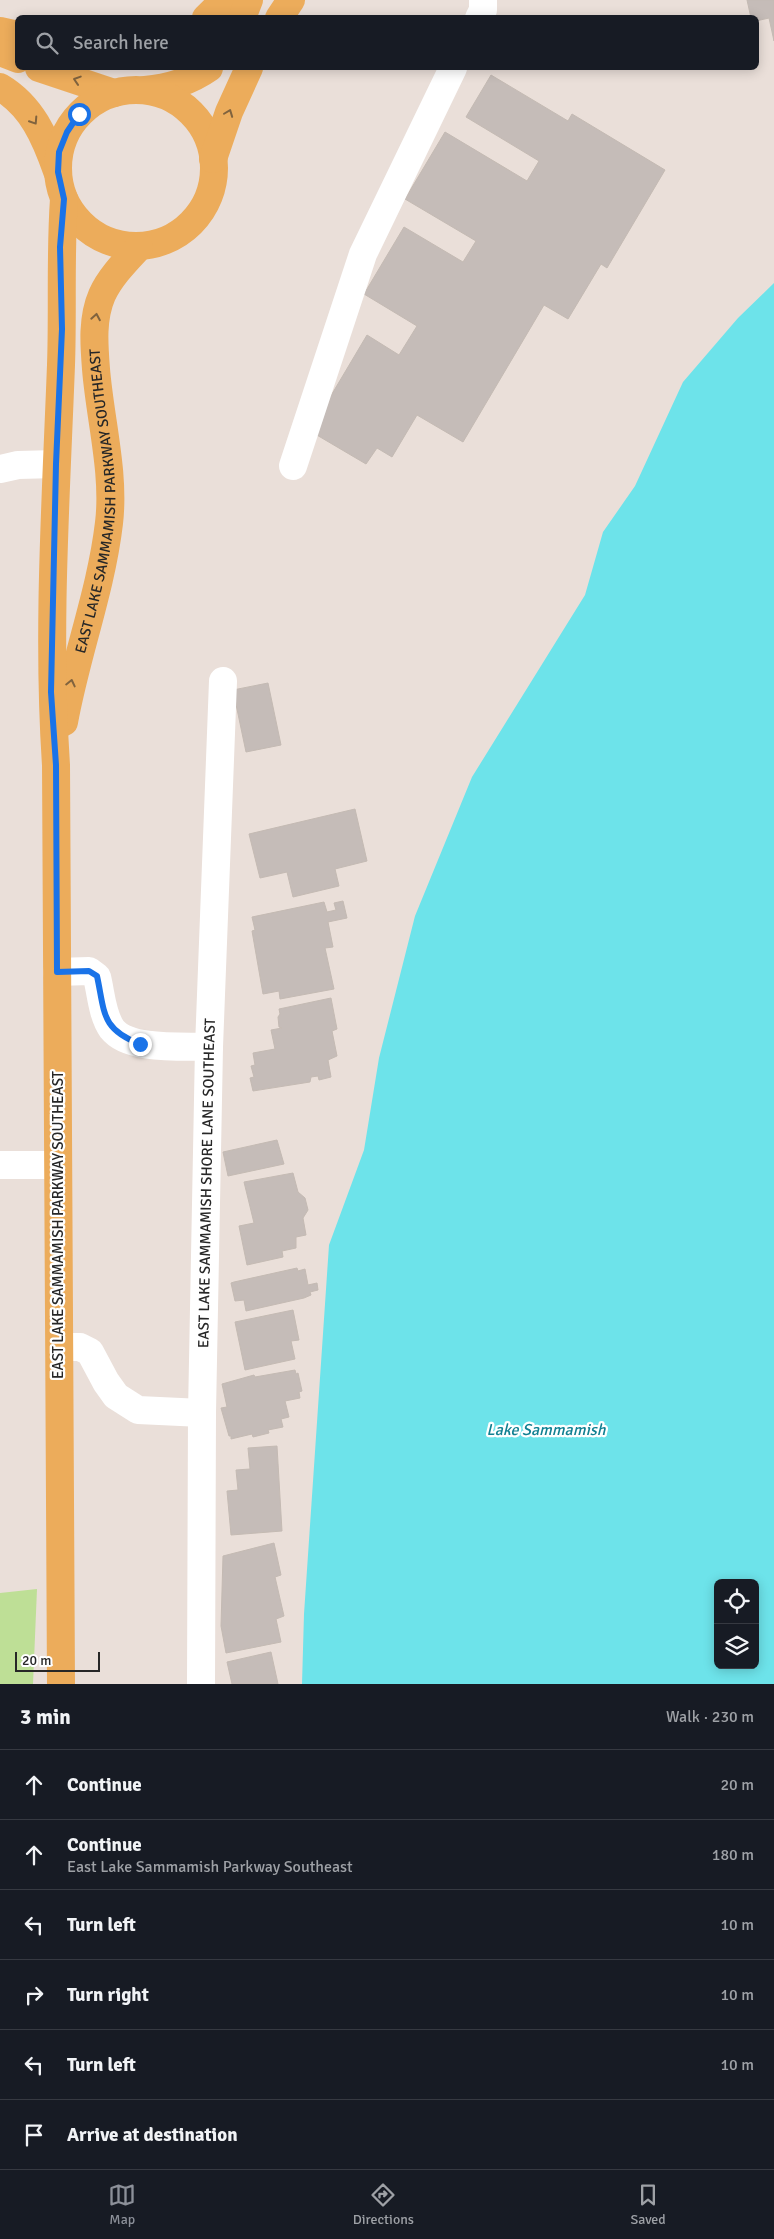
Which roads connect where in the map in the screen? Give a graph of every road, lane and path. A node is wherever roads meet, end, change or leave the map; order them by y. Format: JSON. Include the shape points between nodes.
{"nodes":[{"id":1,"x":224,"y":0,"type":"edge"},
{"id":2,"x":249,"y":0,"type":"edge"},
{"id":3,"x":290,"y":0,"type":"edge"},
{"id":4,"x":483,"y":0,"type":"edge"},
{"id":5,"x":209,"y":15,"type":"edge"},
{"id":6,"x":243,"y":15,"type":"edge"},
{"id":7,"x":281,"y":15,"type":"edge"},
{"id":8,"x":480,"y":15,"type":"edge"},
{"id":9,"x":0,"y":31,"type":"edge"},
{"id":10,"x":15,"y":34,"type":"edge"},
{"id":11,"x":0,"y":52,"type":"edge"},
{"id":12,"x":15,"y":58,"type":"edge"},
{"id":13,"x":45,"y":70,"type":"edge"},
{"id":14,"x":205,"y":70,"type":"edge"},
{"id":15,"x":248,"y":70,"type":"edge"},
{"id":16,"x":452,"y":70,"type":"edge"},
{"id":17,"x":0,"y":87,"type":"edge"},
{"id":18,"x":142,"y":90,"type":"junction"},
{"id":19,"x":114,"y":93,"type":"junction"},
{"id":20,"x":213,"y":159,"type":"junction"},
{"id":21,"x":58,"y":172,"type":"junction"},
{"id":22,"x":64,"y":199,"type":"junction"},
{"id":23,"x":139,"y":247,"type":"junction"},
{"id":24,"x":56,"y":464,"type":"junction"},
{"id":25,"x":293,"y":466,"type":"dead end"},
{"id":26,"x":0,"y":469,"type":"edge"},
{"id":27,"x":223,"y":682,"type":"dead end"},
{"id":28,"x":56,"y":765,"type":"junction"},
{"id":29,"x":57,"y":972,"type":"junction"},
{"id":30,"x":210,"y":1047,"type":"junction"},
{"id":31,"x":0,"y":1165,"type":"edge"},
{"id":32,"x":58,"y":1165,"type":"junction"},
{"id":33,"x":60,"y":1347,"type":"junction"},
{"id":34,"x":202,"y":1413,"type":"junction"},
{"id":35,"x":61,"y":1684,"type":"edge"},
{"id":36,"x":201,"y":1684,"type":"edge"}],
"edges":[{"from":1,"to":5,"type":"main road"},
{"from":2,"to":6,"type":"main road"},
{"from":3,"to":7,"type":"main road"},
{"from":4,"to":8,"type":"street"},
{"from":9,"to":10,"type":"main road"},
{"from":11,"to":12,"type":"main road"},
{"from":19,"to":13,"type":"main road","one_way":true},
{"from":14,"to":18,"type":"main road","via":[[174,86]]},
{"from":20,"to":15,"type":"main road","one_way":true},
{"from":16,"to":25,"type":"street","via":[[363,254]]},
{"from":17,"to":21,"type":"main road","one_way":true,"via":[[14,96],[32,116]]},
{"from":18,"to":19,"type":"main road"},
{"from":18,"to":20,"type":"main road","via":[[163,95],[197,120]]},
{"from":19,"to":21,"type":"main road","via":[[79,114],[59,152]]},
{"from":20,"to":23,"type":"main road","via":[[212,185],[203,208],[192,222],[164,241]]},
{"from":21,"to":22,"type":"main road"},
{"from":22,"to":23,"type":"main road","via":[[76,219],[94,234],[116,244]]},
{"from":22,"to":24,"type":"main road","name":"EAST LAKE SAMMAMISH PARKWAY SOUTHEAST","via":[[60,247],[62,338]]},
{"from":28,"to":23,"type":"main road","name":"EAST LAKE SAMMAMISH PARKWAY SOUTHEAST","one_way":true,"via":[[71,681],[102,571],[110,522],[109,481],[94,345],[97,309],[103,294]]},
{"from":24,"to":26,"type":"street"},
{"from":24,"to":28,"type":"main road","name":"EAST LAKE SAMMAMISH PARKWAY SOUTHEAST","via":[[51,692]]},
{"from":27,"to":30,"type":"street","name":"EAST LAKE SAMMAMISH SHORE LANE SOUTHEAST"},
{"from":28,"to":29,"type":"main road","name":"EAST LAKE SAMMAMISH PARKWAY SOUTHEAST"},
{"from":29,"to":30,"type":"street","via":[[89,971],[97,976],[106,1017],[112,1030],[125,1039],[140,1044]]},
{"from":29,"to":32,"type":"main road","name":"EAST LAKE SAMMAMISH PARKWAY SOUTHEAST"},
{"from":30,"to":34,"type":"street","name":"EAST LAKE SAMMAMISH SHORE LANE SOUTHEAST"},
{"from":31,"to":32,"type":"street"},
{"from":32,"to":33,"type":"main road","name":"EAST LAKE SAMMAMISH PARKWAY SOUTHEAST"},
{"from":33,"to":34,"type":"street","via":[[80,1347],[90,1352],[116,1396],[138,1410]]},
{"from":33,"to":35,"type":"main road","name":"EAST LAKE SAMMAMISH PARKWAY SOUTHEAST"},
{"from":34,"to":36,"type":"street","name":"EAST LAKE SAMMAMISH SHORE LANE SOUTHEAST"}]}
